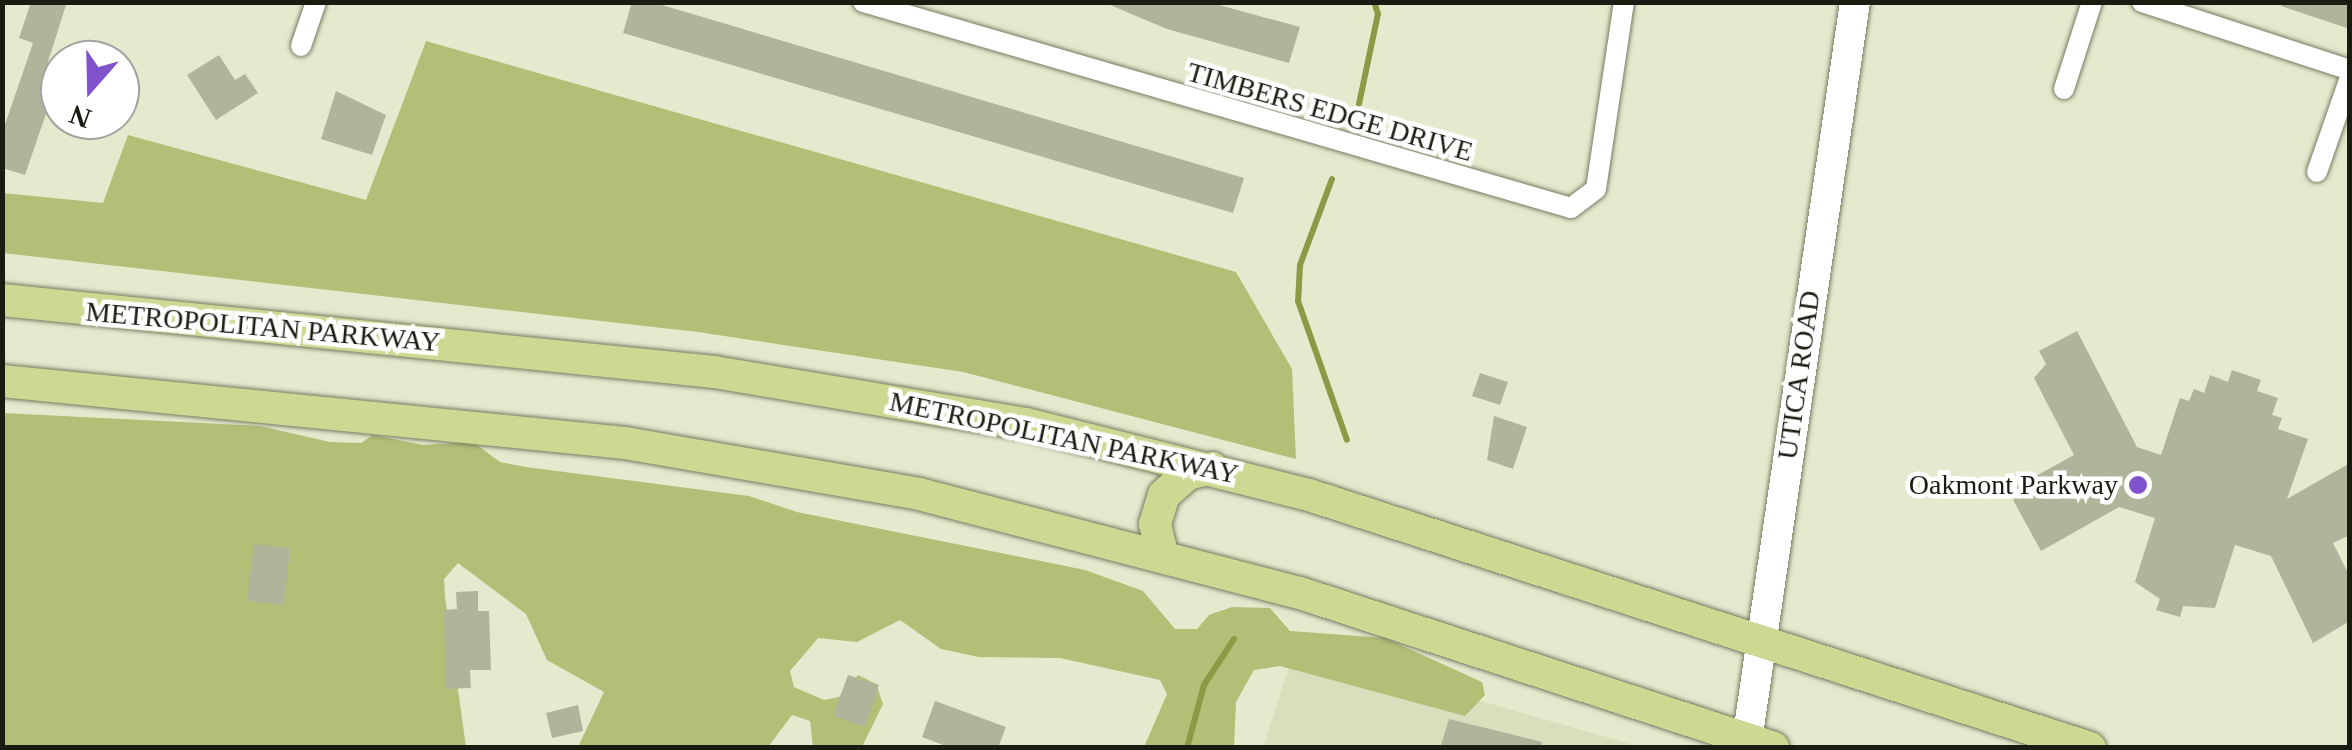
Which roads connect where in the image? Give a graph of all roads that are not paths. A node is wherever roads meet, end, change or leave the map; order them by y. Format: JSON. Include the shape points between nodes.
{"nodes":[{"id":1,"x":316,"y":2,"type":"edge"},
{"id":2,"x":863,"y":2,"type":"edge"},
{"id":3,"x":1624,"y":2,"type":"edge"},
{"id":4,"x":1854,"y":2,"type":"edge"},
{"id":5,"x":2092,"y":2,"type":"edge"},
{"id":6,"x":2142,"y":2,"type":"edge"},
{"id":7,"x":302,"y":46,"type":"dead end"},
{"id":8,"x":2350,"y":74,"type":"edge"},
{"id":9,"x":2064,"y":89,"type":"dead end"},
{"id":10,"x":2317,"y":172,"type":"dead end"},
{"id":11,"x":2,"y":300,"type":"edge"},
{"id":12,"x":2,"y":381,"type":"edge"},
{"id":13,"x":1212,"y":468,"type":"junction"},
{"id":14,"x":1162,"y":554,"type":"junction"},
{"id":15,"x":1760,"y":641,"type":"junction"},
{"id":16,"x":1756,"y":745,"type":"edge"},
{"id":17,"x":2090,"y":748,"type":"edge"}],
"edges":[{"from":1,"to":7,"type":"street"},
{"from":2,"to":3,"type":"street","name":"TIMBERS EDGE DRIVE","via":[[1572,208],[1596,188]]},
{"from":4,"to":15,"type":"main road","name":"UTICA ROAD"},
{"from":5,"to":9,"type":"street"},
{"from":6,"to":8,"type":"street"},
{"from":8,"to":10,"type":"street"},
{"from":11,"to":13,"type":"main road","name":"METROPOLITAN PARKWAY","via":[[714,372],[918,403]]},
{"from":12,"to":14,"type":"main road","via":[[676,451],[919,494]]},
{"from":13,"to":14,"type":"main road","via":[[1187,474],[1164,495],[1156,524]]},
{"from":13,"to":15,"type":"main road","name":"METROPOLITAN PARKWAY"},
{"from":14,"to":16,"type":"main road"},
{"from":15,"to":16,"type":"main road","name":"UTICA ROAD"},
{"from":15,"to":17,"type":"main road","name":"METROPOLITAN PARKWAY"}]}
